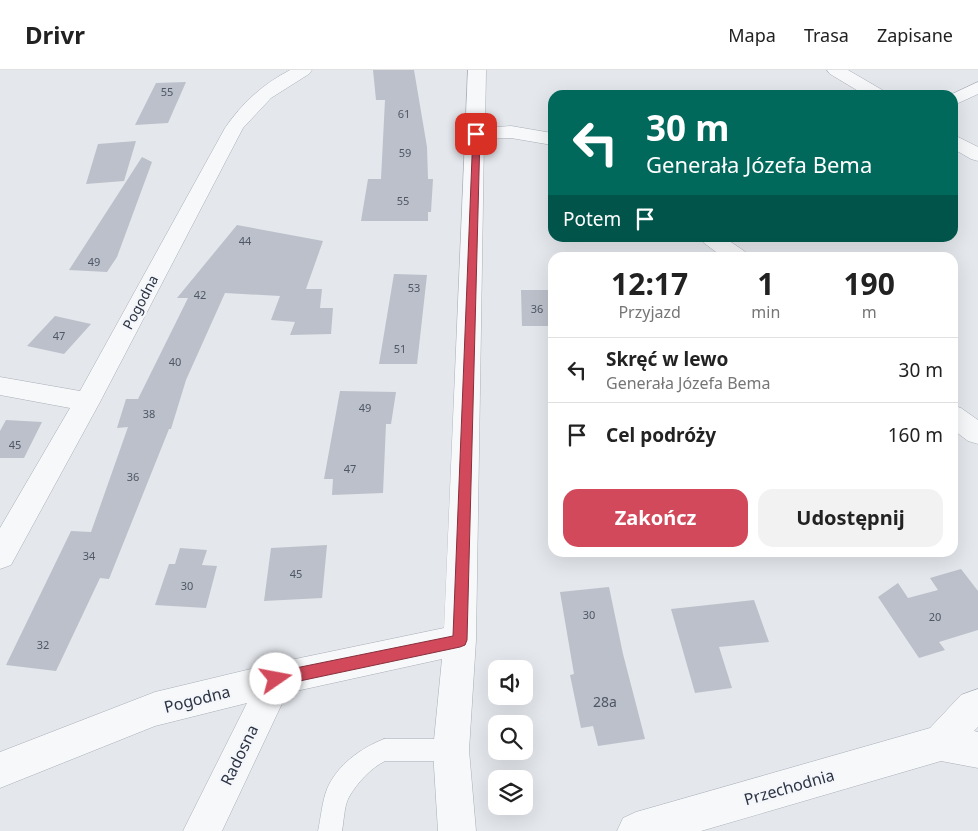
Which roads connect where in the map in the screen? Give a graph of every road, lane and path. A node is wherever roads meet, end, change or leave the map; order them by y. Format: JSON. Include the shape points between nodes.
{"nodes":[{"id":1,"x":303,"y":70,"type":"edge"},
{"id":2,"x":477,"y":70,"type":"edge"},
{"id":3,"x":836,"y":70,"type":"edge"},
{"id":4,"x":978,"y":87,"type":"edge"},
{"id":5,"x":870,"y":90,"type":"edge"},
{"id":6,"x":958,"y":98,"type":"edge"},
{"id":7,"x":476,"y":134,"type":"junction"},
{"id":8,"x":548,"y":138,"type":"edge"},
{"id":9,"x":958,"y":143,"type":"edge"},
{"id":10,"x":978,"y":155,"type":"edge"},
{"id":11,"x":717,"y":242,"type":"edge"},
{"id":12,"x":731,"y":252,"type":"edge"},
{"id":13,"x":0,"y":386,"type":"edge"},
{"id":14,"x":87,"y":402,"type":"junction"},
{"id":15,"x":958,"y":419,"type":"edge"},
{"id":16,"x":978,"y":434,"type":"edge"},
{"id":17,"x":0,"y":556,"type":"edge"},
{"id":18,"x":460,"y":640,"type":"junction"},
{"id":19,"x":276,"y":679,"type":"junction"},
{"id":20,"x":978,"y":706,"type":"edge"},
{"id":21,"x":942,"y":743,"type":"junction"},
{"id":22,"x":451,"y":750,"type":"junction"},
{"id":23,"x":978,"y":750,"type":"edge"},
{"id":24,"x":0,"y":770,"type":"edge"},
{"id":25,"x":202,"y":831,"type":"edge"},
{"id":26,"x":330,"y":831,"type":"edge"},
{"id":27,"x":457,"y":831,"type":"edge"},
{"id":28,"x":636,"y":831,"type":"edge"}],
"edges":[{"from":1,"to":14,"type":"street","name":"Pogodna","via":[[265,93],[234,128]]},
{"from":2,"to":7,"type":"street"},
{"from":3,"to":5,"type":"street"},
{"from":4,"to":6,"type":"street"},
{"from":7,"to":8,"type":"street","via":[[511,132]]},
{"from":7,"to":18,"type":"street"},
{"from":9,"to":10,"type":"street"},
{"from":11,"to":12,"type":"street"},
{"from":13,"to":14,"type":"street"},
{"from":14,"to":17,"type":"street","name":"Pogodna"},
{"from":15,"to":16,"type":"street"},
{"from":18,"to":19,"type":"street","name":"Pogodna"},
{"from":18,"to":22,"type":"street"},
{"from":19,"to":24,"type":"street","name":"Pogodna","via":[[155,709]]},
{"from":19,"to":25,"type":"street","name":"Radosna"},
{"from":20,"to":21,"type":"street","via":[[973,707]]},
{"from":21,"to":23,"type":"street","name":"Przechodnia"},
{"from":21,"to":28,"type":"street","name":"Przechodnia"},
{"from":22,"to":26,"type":"lane","via":[[384,750],[372,756],[358,767],[338,792]]},
{"from":22,"to":27,"type":"street"}]}
